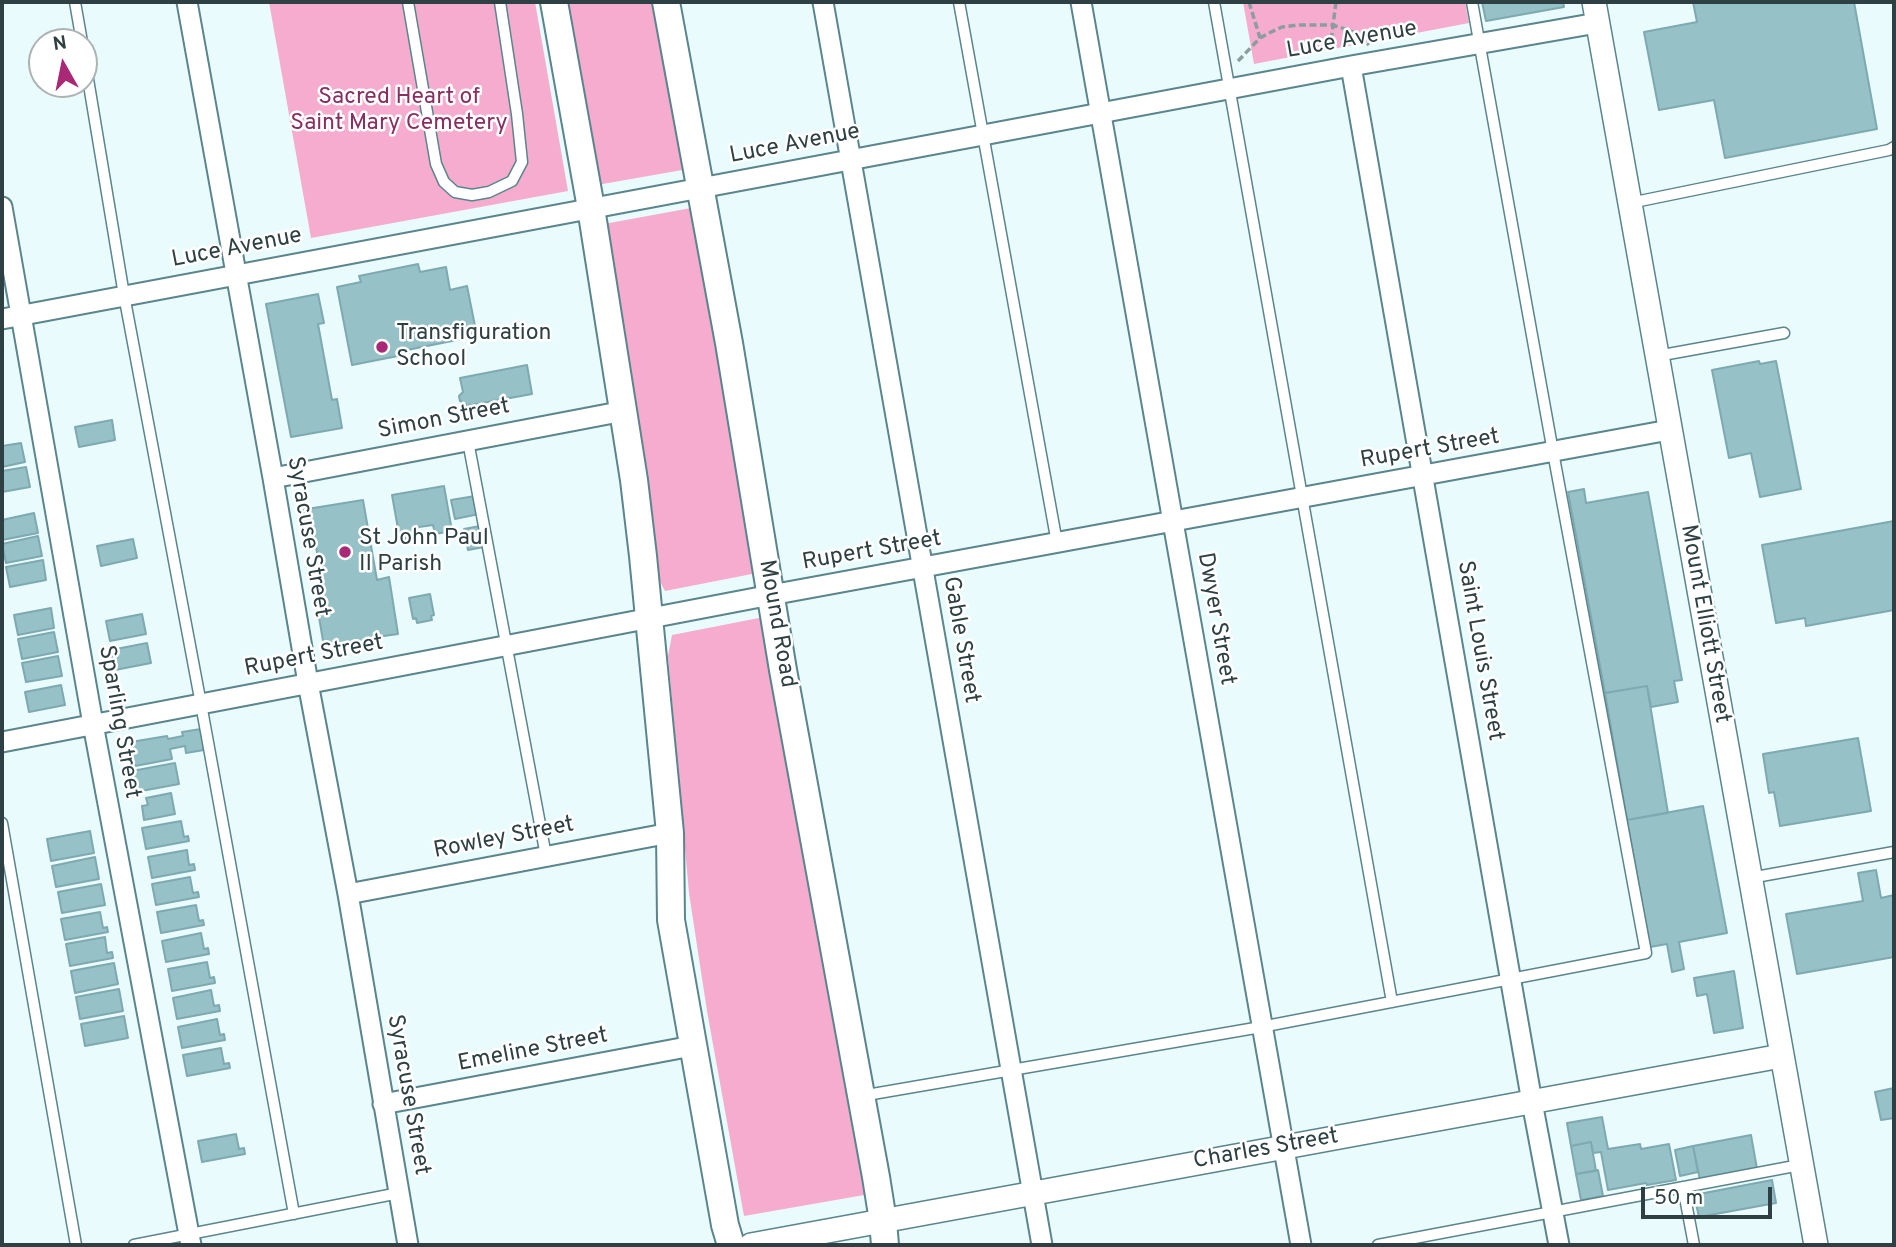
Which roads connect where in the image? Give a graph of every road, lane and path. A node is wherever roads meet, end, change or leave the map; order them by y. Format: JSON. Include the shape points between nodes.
{"nodes":[{"id":1,"x":75,"y":2,"type":"edge"},
{"id":2,"x":187,"y":2,"type":"edge"},
{"id":3,"x":408,"y":2,"type":"edge"},
{"id":4,"x":499,"y":2,"type":"edge"},
{"id":5,"x":554,"y":2,"type":"edge"},
{"id":6,"x":666,"y":2,"type":"edge"},
{"id":7,"x":823,"y":2,"type":"edge"},
{"id":8,"x":959,"y":2,"type":"edge"},
{"id":9,"x":1081,"y":2,"type":"edge"},
{"id":10,"x":1214,"y":2,"type":"edge"},
{"id":11,"x":1249,"y":2,"type":"edge"},
{"id":12,"x":1336,"y":2,"type":"edge"},
{"id":13,"x":1472,"y":2,"type":"edge"},
{"id":14,"x":1595,"y":12,"type":"edge"},
{"id":15,"x":1333,"y":25,"type":"junction"},
{"id":16,"x":80,"y":28,"type":"edge"},
{"id":17,"x":1260,"y":38,"type":"junction"},
{"id":18,"x":1480,"y":43,"type":"junction"},
{"id":19,"x":1331,"y":48,"type":"dead end"},
{"id":20,"x":1370,"y":50,"type":"dead end"},
{"id":21,"x":1236,"y":65,"type":"dead end"},
{"id":22,"x":1351,"y":66,"type":"junction"},
{"id":23,"x":1229,"y":90,"type":"junction"},
{"id":24,"x":91,"y":98,"type":"edge"},
{"id":25,"x":1101,"y":113,"type":"junction"},
{"id":26,"x":984,"y":135,"type":"junction"},
{"id":27,"x":1894,"y":147,"type":"edge"},
{"id":28,"x":851,"y":159,"type":"junction"},
{"id":29,"x":699,"y":188,"type":"junction"},
{"id":30,"x":1629,"y":204,"type":"junction"},
{"id":31,"x":2,"y":208,"type":"edge"},
{"id":32,"x":591,"y":208,"type":"junction"},
{"id":33,"x":236,"y":274,"type":"junction"},
{"id":34,"x":124,"y":295,"type":"junction"},
{"id":35,"x":11,"y":317,"type":"edge"},
{"id":36,"x":1784,"y":333,"type":"dead end"},
{"id":37,"x":1656,"y":356,"type":"junction"},
{"id":38,"x":624,"y":411,"type":"junction"},
{"id":39,"x":1669,"y":430,"type":"junction"},
{"id":40,"x":468,"y":441,"type":"junction"},
{"id":41,"x":1553,"y":452,"type":"junction"},
{"id":42,"x":1423,"y":475,"type":"junction"},
{"id":43,"x":273,"y":478,"type":"junction"},
{"id":44,"x":1303,"y":498,"type":"junction"},
{"id":45,"x":1173,"y":522,"type":"junction"},
{"id":46,"x":1057,"y":543,"type":"junction"},
{"id":47,"x":923,"y":568,"type":"junction"},
{"id":48,"x":771,"y":595,"type":"junction"},
{"id":49,"x":649,"y":618,"type":"junction"},
{"id":50,"x":507,"y":645,"type":"junction"},
{"id":51,"x":308,"y":683,"type":"junction"},
{"id":52,"x":201,"y":704,"type":"junction"},
{"id":53,"x":93,"y":724,"type":"junction"},
{"id":54,"x":2,"y":742,"type":"edge"},
{"id":55,"x":2,"y":823,"type":"edge"},
{"id":56,"x":670,"y":833,"type":"junction"},
{"id":57,"x":1894,"y":852,"type":"edge"},
{"id":58,"x":546,"y":856,"type":"junction"},
{"id":59,"x":1749,"y":878,"type":"junction"},
{"id":60,"x":348,"y":894,"type":"junction"},
{"id":61,"x":1511,"y":979,"type":"junction"},
{"id":62,"x":1392,"y":1002,"type":"junction"},
{"id":63,"x":1261,"y":1027,"type":"junction"},
{"id":64,"x":692,"y":1046,"type":"junction"},
{"id":65,"x":1781,"y":1056,"type":"junction"},
{"id":66,"x":1011,"y":1070,"type":"junction"},
{"id":67,"x":861,"y":1096,"type":"junction"},
{"id":68,"x":1532,"y":1101,"type":"junction"},
{"id":69,"x":383,"y":1104,"type":"junction"},
{"id":70,"x":1282,"y":1147,"type":"junction"},
{"id":71,"x":1801,"y":1165,"type":"junction"},
{"id":72,"x":1683,"y":1187,"type":"junction"},
{"id":73,"x":399,"y":1193,"type":"junction"},
{"id":74,"x":1033,"y":1193,"type":"junction"},
{"id":75,"x":1553,"y":1212,"type":"junction"},
{"id":76,"x":294,"y":1214,"type":"junction"},
{"id":77,"x":884,"y":1233,"type":"edge"},
{"id":78,"x":190,"y":1240,"type":"edge"},
{"id":79,"x":1429,"y":1241,"type":"edge"},
{"id":80,"x":76,"y":1245,"type":"edge"},
{"id":81,"x":134,"y":1245,"type":"edge"},
{"id":82,"x":408,"y":1245,"type":"edge"},
{"id":83,"x":731,"y":1245,"type":"edge"},
{"id":84,"x":751,"y":1245,"type":"edge"},
{"id":85,"x":1042,"y":1245,"type":"edge"},
{"id":86,"x":1301,"y":1245,"type":"edge"},
{"id":87,"x":1378,"y":1245,"type":"edge"},
{"id":88,"x":1559,"y":1245,"type":"edge"},
{"id":89,"x":1695,"y":1245,"type":"edge"},
{"id":90,"x":1816,"y":1245,"type":"edge"}],
"edges":[{"from":1,"to":16,"type":"lane"},
{"from":2,"to":33,"type":"street","name":"Syracuse Street"},
{"from":3,"to":4,"type":"lane","via":[[436,164],[455,192],[472,195],[512,181],[522,162]]},
{"from":5,"to":32,"type":"main road"},
{"from":6,"to":29,"type":"main road","name":"Mound Road"},
{"from":7,"to":28,"type":"street","name":"Gable Street"},
{"from":8,"to":26,"type":"lane"},
{"from":9,"to":25,"type":"street","name":"Dwyer Street"},
{"from":10,"to":23,"type":"lane"},
{"from":11,"to":17,"type":"path"},
{"from":12,"to":15,"type":"path"},
{"from":13,"to":18,"type":"lane"},
{"from":14,"to":18,"type":"street","name":"Luce Avenue"},
{"from":14,"to":30,"type":"street","name":"Mount Elliott Street"},
{"from":15,"to":17,"type":"path","via":[[1282,27]]},
{"from":15,"to":19,"type":"path"},
{"from":15,"to":20,"type":"path","via":[[1359,34]]},
{"from":17,"to":21,"type":"path"},
{"from":18,"to":22,"type":"street","name":"Luce Avenue"},
{"from":18,"to":41,"type":"lane"},
{"from":22,"to":23,"type":"street","name":"Luce Avenue"},
{"from":22,"to":42,"type":"street","name":"Saint Louis Street"},
{"from":23,"to":25,"type":"street","name":"Luce Avenue"},
{"from":23,"to":44,"type":"lane"},
{"from":24,"to":34,"type":"lane"},
{"from":25,"to":26,"type":"street","name":"Luce Avenue"},
{"from":25,"to":45,"type":"street","name":"Dwyer Street"},
{"from":26,"to":28,"type":"street","name":"Luce Avenue"},
{"from":26,"to":46,"type":"lane"},
{"from":27,"to":30,"type":"lane"},
{"from":28,"to":29,"type":"street","name":"Luce Avenue"},
{"from":28,"to":47,"type":"street","name":"Gable Street"},
{"from":29,"to":32,"type":"street","name":"Luce Avenue"},
{"from":29,"to":48,"type":"main road","name":"Mound Road"},
{"from":30,"to":37,"type":"street","name":"Mount Elliott Street"},
{"from":31,"to":35,"type":"street","name":"Sparling Street"},
{"from":32,"to":33,"type":"street","name":"Luce Avenue"},
{"from":32,"to":38,"type":"main road"},
{"from":33,"to":34,"type":"street","name":"Luce Avenue"},
{"from":33,"to":43,"type":"street","name":"Syracuse Street"},
{"from":34,"to":35,"type":"street","name":"Luce Avenue"},
{"from":34,"to":52,"type":"lane"},
{"from":35,"to":53,"type":"street","name":"Sparling Street"},
{"from":36,"to":37,"type":"lane"},
{"from":37,"to":39,"type":"street","name":"Mount Elliott Street"},
{"from":38,"to":40,"type":"street","name":"Simon Street"},
{"from":38,"to":49,"type":"main road"},
{"from":39,"to":41,"type":"street","name":"Rupert Street"},
{"from":39,"to":59,"type":"street","name":"Mount Elliott Street"},
{"from":40,"to":43,"type":"street","name":"Simon Street"},
{"from":40,"to":50,"type":"lane"},
{"from":41,"to":42,"type":"street","name":"Rupert Street"},
{"from":41,"to":61,"type":"lane","via":[[1646,953]]},
{"from":42,"to":44,"type":"street","name":"Rupert Street"},
{"from":42,"to":61,"type":"street","name":"Saint Louis Street"},
{"from":43,"to":51,"type":"street","name":"Syracuse Street"},
{"from":44,"to":45,"type":"street","name":"Rupert Street"},
{"from":44,"to":62,"type":"lane"},
{"from":45,"to":46,"type":"street","name":"Rupert Street"},
{"from":45,"to":63,"type":"street","name":"Dwyer Street"},
{"from":46,"to":47,"type":"street","name":"Rupert Street"},
{"from":47,"to":48,"type":"street","name":"Rupert Street"},
{"from":47,"to":66,"type":"street","name":"Gable Street"},
{"from":48,"to":49,"type":"street","name":"Rupert Street"},
{"from":48,"to":67,"type":"main road","name":"Mound Road"},
{"from":49,"to":50,"type":"street","name":"Rupert Street"},
{"from":49,"to":56,"type":"main road"},
{"from":50,"to":51,"type":"street","name":"Rupert Street"},
{"from":50,"to":58,"type":"lane"},
{"from":51,"to":52,"type":"street","name":"Rupert Street"},
{"from":51,"to":60,"type":"street","name":"Syracuse Street"},
{"from":52,"to":53,"type":"street","name":"Rupert Street"},
{"from":52,"to":76,"type":"lane"},
{"from":53,"to":54,"type":"street","name":"Rupert Street"},
{"from":53,"to":78,"type":"street","name":"Sparling Street"},
{"from":55,"to":80,"type":"lane"},
{"from":56,"to":58,"type":"street","name":"Rowley Street"},
{"from":56,"to":64,"type":"main road","via":[[671,920]]},
{"from":57,"to":59,"type":"lane"},
{"from":58,"to":60,"type":"street","name":"Rowley Street"},
{"from":59,"to":65,"type":"street","name":"Mount Elliott Street"},
{"from":60,"to":69,"type":"street","name":"Syracuse Street"},
{"from":61,"to":62,"type":"lane"},
{"from":61,"to":68,"type":"street","name":"Saint Louis Street"},
{"from":62,"to":63,"type":"lane"},
{"from":63,"to":66,"type":"lane"},
{"from":63,"to":70,"type":"street","name":"Dwyer Street"},
{"from":64,"to":69,"type":"street","name":"Emeline Street"},
{"from":64,"to":83,"type":"main road"},
{"from":65,"to":68,"type":"street","name":"Charles Street"},
{"from":65,"to":71,"type":"street","name":"Mount Elliott Street"},
{"from":66,"to":67,"type":"lane"},
{"from":66,"to":74,"type":"street","name":"Gable Street"},
{"from":67,"to":77,"type":"main road","name":"Mound Road"},
{"from":68,"to":70,"type":"street","name":"Charles Street"},
{"from":68,"to":75,"type":"street","name":"Saint Louis Street"},
{"from":69,"to":73,"type":"street","name":"Syracuse Street"},
{"from":70,"to":74,"type":"street","name":"Charles Street"},
{"from":70,"to":86,"type":"street","name":"Dwyer Street"},
{"from":71,"to":72,"type":"lane"},
{"from":71,"to":90,"type":"street","name":"Mount Elliott Street"},
{"from":72,"to":75,"type":"lane"},
{"from":72,"to":89,"type":"lane"},
{"from":73,"to":76,"type":"lane"},
{"from":73,"to":82,"type":"street","name":"Syracuse Street"},
{"from":74,"to":77,"type":"street","name":"Charles Street"},
{"from":74,"to":85,"type":"street","name":"Gable Street"},
{"from":75,"to":79,"type":"lane"},
{"from":75,"to":88,"type":"street","name":"Saint Louis Street"},
{"from":76,"to":78,"type":"lane"},
{"from":77,"to":84,"type":"street","name":"Charles Street"},
{"from":78,"to":81,"type":"lane"},
{"from":79,"to":87,"type":"lane"}]}
